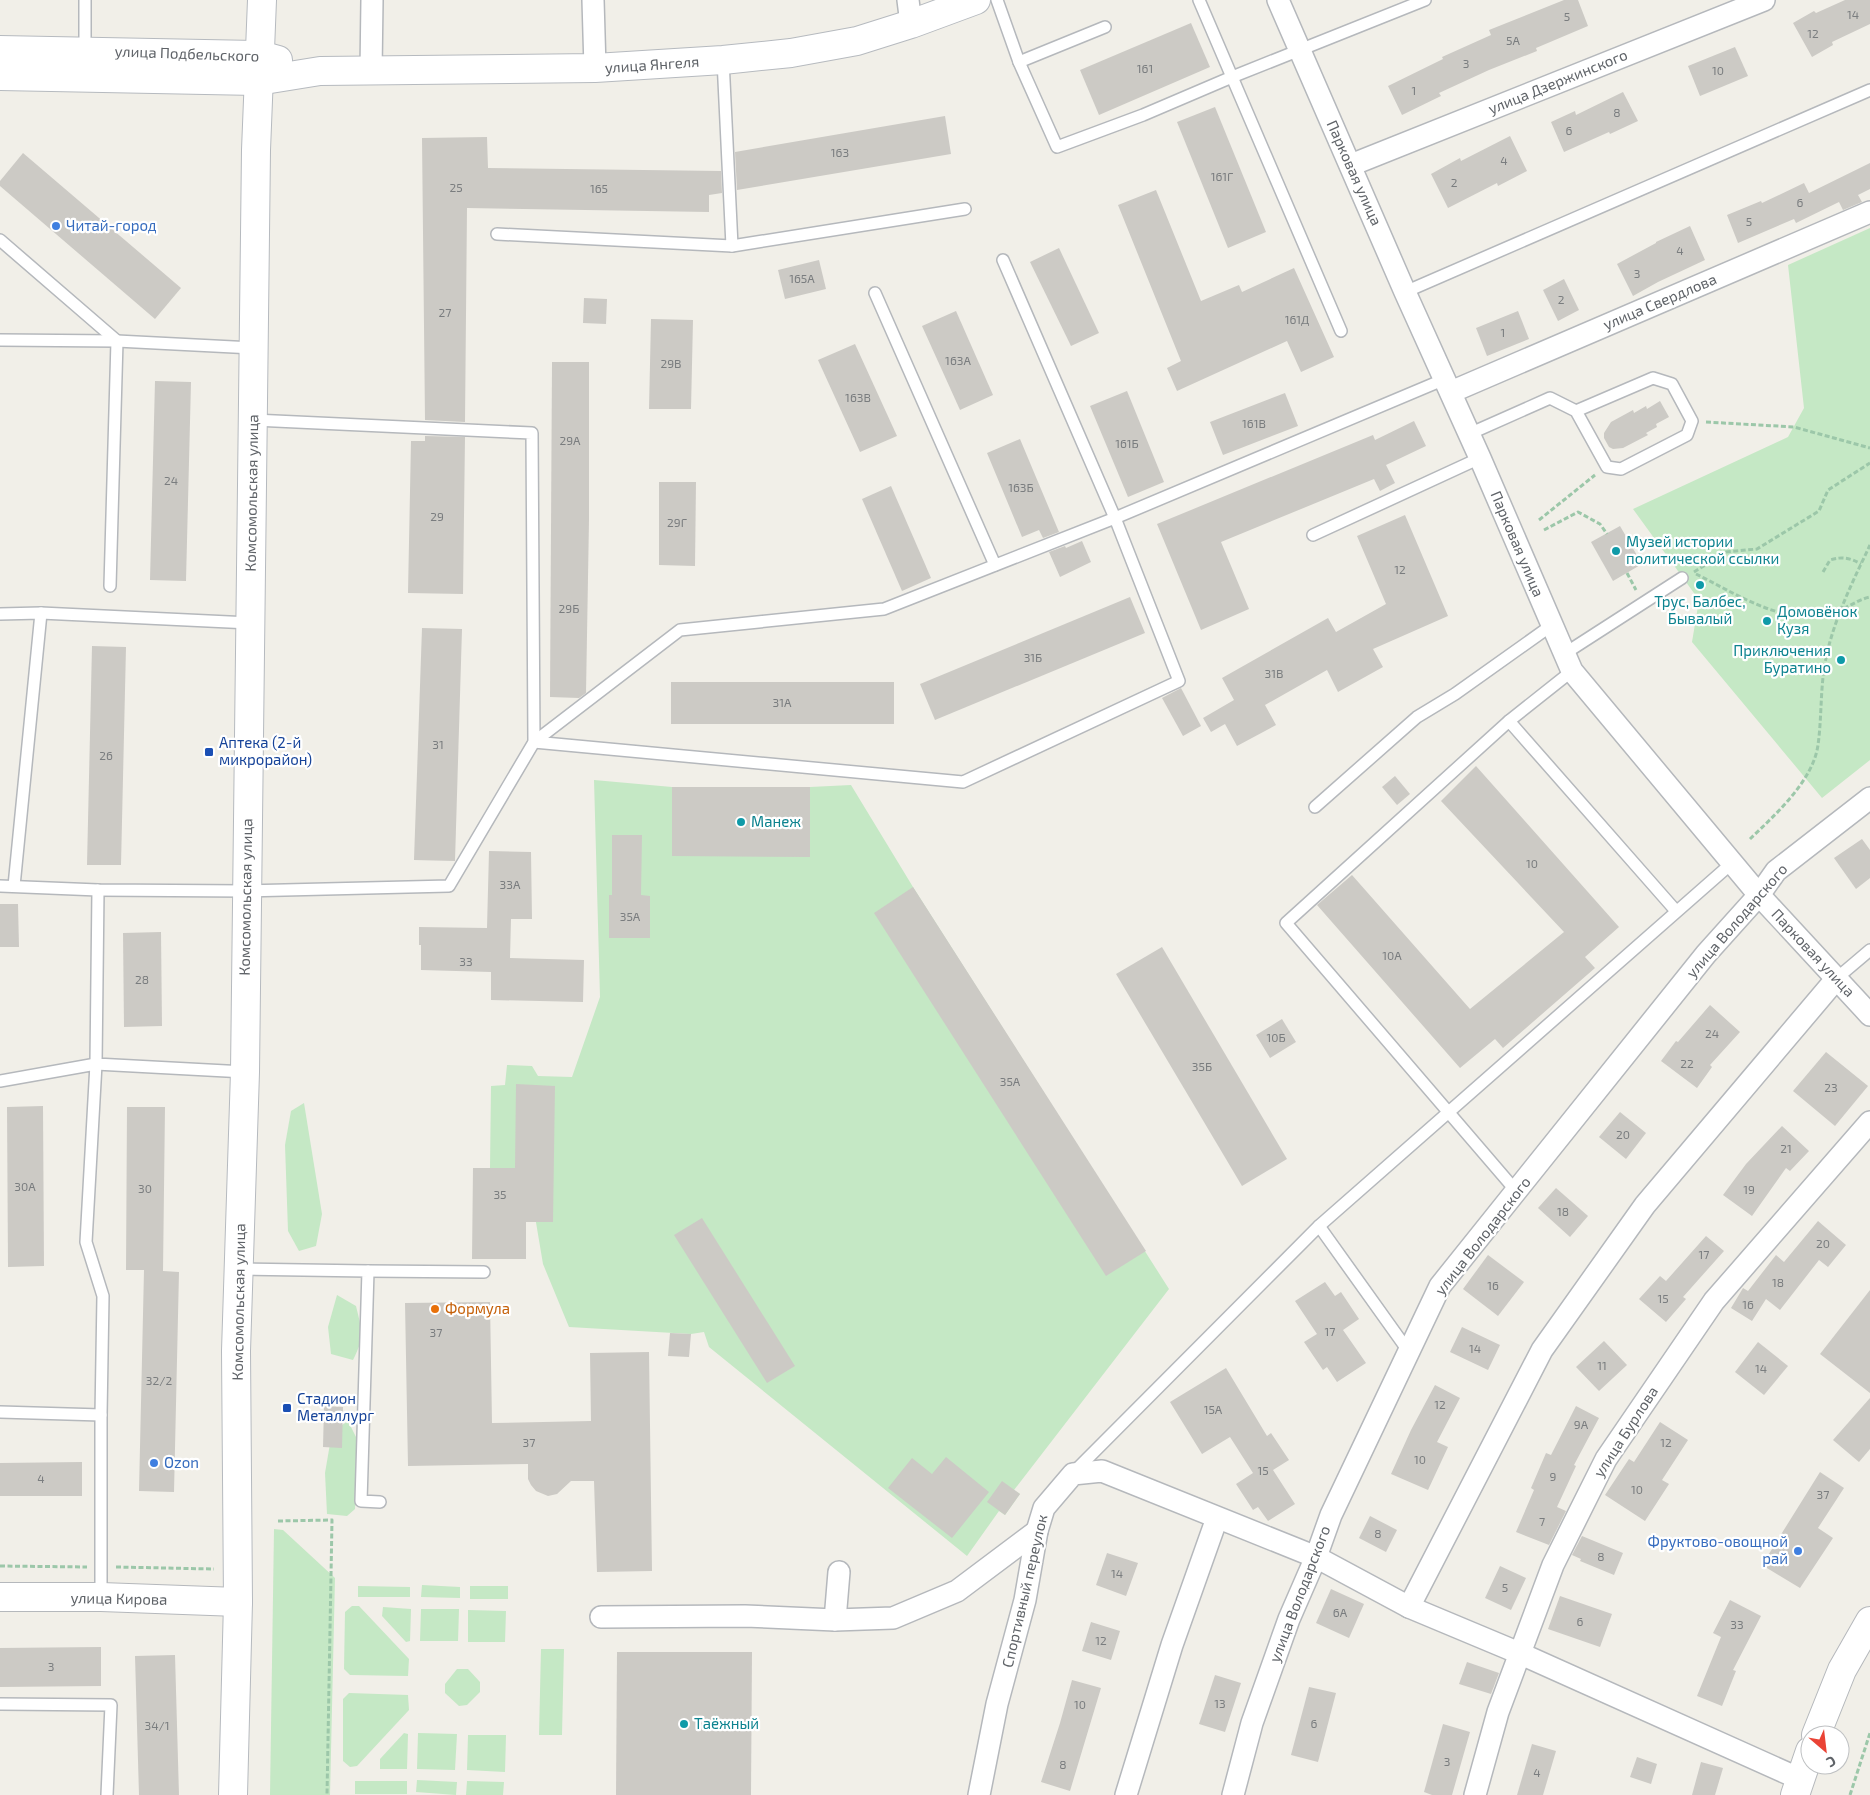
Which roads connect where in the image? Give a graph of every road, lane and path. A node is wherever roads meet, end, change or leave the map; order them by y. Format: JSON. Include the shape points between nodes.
{"nodes":[{"id":1,"x":85,"y":0,"type":"edge"},
{"id":2,"x":262,"y":0,"type":"edge"},
{"id":3,"x":372,"y":0,"type":"edge"},
{"id":4,"x":593,"y":0,"type":"edge"},
{"id":5,"x":976,"y":0,"type":"edge"},
{"id":6,"x":996,"y":0,"type":"edge"},
{"id":7,"x":1199,"y":0,"type":"edge"},
{"id":8,"x":1278,"y":0,"type":"edge"},
{"id":9,"x":1425,"y":0,"type":"edge"},
{"id":10,"x":1764,"y":0,"type":"edge"},
{"id":11,"x":910,"y":12,"type":"edge"},
{"id":12,"x":1105,"y":27,"type":"dead end"},
{"id":13,"x":0,"y":50,"type":"edge"},
{"id":14,"x":1299,"y":50,"type":"junction"},
{"id":15,"x":85,"y":52,"type":"junction"},
{"id":16,"x":723,"y":60,"type":"junction"},
{"id":17,"x":1020,"y":62,"type":"junction"},
{"id":18,"x":259,"y":68,"type":"junction"},
{"id":19,"x":595,"y":68,"type":"junction"},
{"id":20,"x":371,"y":71,"type":"junction"},
{"id":21,"x":320,"y":72,"type":"joint"},
{"id":22,"x":0,"y":76,"type":"edge"},
{"id":23,"x":1232,"y":77,"type":"junction"},
{"id":24,"x":1870,"y":90,"type":"edge"},
{"id":25,"x":1351,"y":165,"type":"junction"},
{"id":26,"x":965,"y":209,"type":"dead end"},
{"id":27,"x":1870,"y":212,"type":"edge"},
{"id":28,"x":497,"y":234,"type":"dead end"},
{"id":29,"x":0,"y":240,"type":"edge"},
{"id":30,"x":732,"y":246,"type":"junction"},
{"id":31,"x":1003,"y":260,"type":"dead end"},
{"id":32,"x":1405,"y":292,"type":"junction"},
{"id":33,"x":875,"y":294,"type":"dead end"},
{"id":34,"x":1341,"y":331,"type":"dead end"},
{"id":35,"x":0,"y":340,"type":"edge"},
{"id":36,"x":117,"y":341,"type":"junction"},
{"id":37,"x":253,"y":348,"type":"junction"},
{"id":38,"x":1448,"y":386,"type":"junction"},
{"id":39,"x":1576,"y":411,"type":"junction"},
{"id":40,"x":253,"y":420,"type":"junction"},
{"id":41,"x":1692,"y":421,"type":"junction"},
{"id":42,"x":1469,"y":434,"type":"junction"},
{"id":43,"x":1870,"y":448,"type":"edge"},
{"id":44,"x":1480,"y":458,"type":"junction"},
{"id":45,"x":1870,"y":463,"type":"edge"},
{"id":46,"x":1607,"y":467,"type":"junction"},
{"id":47,"x":1116,"y":518,"type":"junction"},
{"id":48,"x":1539,"y":520,"type":"dead end"},
{"id":49,"x":1544,"y":530,"type":"dead end"},
{"id":50,"x":1607,"y":534,"type":"dead end"},
{"id":51,"x":1313,"y":535,"type":"dead end"},
{"id":52,"x":1870,"y":545,"type":"edge"},
{"id":53,"x":1861,"y":564,"type":"junction"},
{"id":54,"x":995,"y":566,"type":"junction"},
{"id":55,"x":1824,"y":572,"type":"dead end"},
{"id":56,"x":1627,"y":573,"type":"dead end"},
{"id":57,"x":1693,"y":573,"type":"junction"},
{"id":58,"x":1682,"y":578,"type":"joint"},
{"id":59,"x":110,"y":586,"type":"dead end"},
{"id":60,"x":1639,"y":596,"type":"dead end"},
{"id":61,"x":1870,"y":597,"type":"edge"},
{"id":62,"x":1842,"y":609,"type":"junction"},
{"id":63,"x":40,"y":613,"type":"junction"},
{"id":64,"x":0,"y":614,"type":"edge"},
{"id":65,"x":250,"y":623,"type":"junction"},
{"id":66,"x":1552,"y":625,"type":"junction"},
{"id":67,"x":1568,"y":662,"type":"junction"},
{"id":68,"x":1509,"y":721,"type":"junction"},
{"id":69,"x":534,"y":742,"type":"junction"},
{"id":70,"x":1870,"y":798,"type":"edge"},
{"id":71,"x":1314,"y":807,"type":"dead end"},
{"id":72,"x":1750,"y":840,"type":"dead end"},
{"id":73,"x":1732,"y":863,"type":"junction"},
{"id":74,"x":0,"y":886,"type":"edge"},
{"id":75,"x":14,"y":886,"type":"junction"},
{"id":76,"x":98,"y":890,"type":"junction"},
{"id":77,"x":246,"y":892,"type":"junction"},
{"id":78,"x":1759,"y":895,"type":"junction"},
{"id":79,"x":1676,"y":911,"type":"junction"},
{"id":80,"x":1870,"y":950,"type":"edge"},
{"id":81,"x":1837,"y":978,"type":"junction"},
{"id":82,"x":1870,"y":1015,"type":"edge"},
{"id":83,"x":96,"y":1064,"type":"junction"},
{"id":84,"x":244,"y":1072,"type":"junction"},
{"id":85,"x":0,"y":1081,"type":"edge"},
{"id":86,"x":1449,"y":1113,"type":"junction"},
{"id":87,"x":1870,"y":1122,"type":"edge"},
{"id":88,"x":1517,"y":1192,"type":"junction"},
{"id":89,"x":1319,"y":1226,"type":"junction"},
{"id":90,"x":239,"y":1269,"type":"junction"},
{"id":91,"x":368,"y":1270,"type":"junction"},
{"id":92,"x":484,"y":1272,"type":"dead end"},
{"id":93,"x":1409,"y":1352,"type":"junction"},
{"id":94,"x":0,"y":1412,"type":"edge"},
{"id":95,"x":101,"y":1415,"type":"junction"},
{"id":96,"x":1073,"y":1474,"type":"junction"},
{"id":97,"x":380,"y":1502,"type":"dead end"},
{"id":98,"x":1217,"y":1518,"type":"junction"},
{"id":99,"x":278,"y":1521,"type":"dead end"},
{"id":100,"x":1037,"y":1531,"type":"junction"},
{"id":101,"x":1316,"y":1557,"type":"junction"},
{"id":102,"x":0,"y":1566,"type":"edge"},
{"id":103,"x":101,"y":1567,"type":"junction"},
{"id":104,"x":215,"y":1569,"type":"dead end"},
{"id":105,"x":838,"y":1572,"type":"dead end"},
{"id":106,"x":0,"y":1597,"type":"edge"},
{"id":107,"x":101,"y":1597,"type":"junction"},
{"id":108,"x":238,"y":1602,"type":"junction"},
{"id":109,"x":1409,"y":1607,"type":"junction"},
{"id":110,"x":601,"y":1617,"type":"dead end"},
{"id":111,"x":834,"y":1620,"type":"junction"},
{"id":112,"x":1870,"y":1621,"type":"edge"},
{"id":113,"x":1519,"y":1653,"type":"junction"},
{"id":114,"x":0,"y":1704,"type":"edge"},
{"id":115,"x":1820,"y":1725,"type":"edge"},
{"id":116,"x":1870,"y":1733,"type":"edge"},
{"id":117,"x":1802,"y":1775,"type":"edge"},
{"id":118,"x":1798,"y":1787,"type":"edge"},
{"id":119,"x":107,"y":1795,"type":"edge"},
{"id":120,"x":233,"y":1795,"type":"edge"},
{"id":121,"x":327,"y":1795,"type":"edge"},
{"id":122,"x":979,"y":1795,"type":"edge"},
{"id":123,"x":1126,"y":1795,"type":"edge"},
{"id":124,"x":1233,"y":1795,"type":"edge"},
{"id":125,"x":1476,"y":1795,"type":"edge"},
{"id":126,"x":1850,"y":1795,"type":"edge"}],
"edges":[{"from":1,"to":15,"type":"lane"},
{"from":2,"to":18,"type":"main road","name":"Комсомольская улица"},
{"from":3,"to":20,"type":"street"},
{"from":4,"to":19,"type":"street"},
{"from":5,"to":11,"type":"main road","name":"улица Янгеля"},
{"from":6,"to":17,"type":"lane"},
{"from":7,"to":23,"type":"lane"},
{"from":8,"to":14,"type":"street","name":"Парковая улица"},
{"from":9,"to":14,"type":"lane"},
{"from":10,"to":25,"type":"street","name":"улица Дзержинского"},
{"from":11,"to":16,"type":"main road","name":"улица Янгеля","via":[[857,41],[791,53]]},
{"from":12,"to":17,"type":"lane"},
{"from":13,"to":15,"type":"main road","name":"улица Подбельского"},
{"from":14,"to":23,"type":"lane"},
{"from":14,"to":25,"type":"street","name":"Парковая улица"},
{"from":15,"to":18,"type":"main road","name":"улица Подбельского"},
{"from":16,"to":19,"type":"main road","name":"улица Янгеля"},
{"from":16,"to":30,"type":"lane"},
{"from":17,"to":23,"type":"lane","via":[[1057,147]]},
{"from":18,"to":21,"type":"main road","name":"улица Подбельского"},
{"from":18,"to":22,"type":"main road","name":"улица Подбельского"},
{"from":18,"to":37,"type":"main road","name":"Комсомольская улица"},
{"from":19,"to":20,"type":"main road","name":"улица Янгеля"},
{"from":20,"to":21,"type":"main road","name":"улица Янгеля"},
{"from":23,"to":34,"type":"lane"},
{"from":24,"to":32,"type":"lane"},
{"from":25,"to":32,"type":"street","name":"Парковая улица"},
{"from":26,"to":30,"type":"lane"},
{"from":27,"to":38,"type":"street","name":"улица Свердлова"},
{"from":28,"to":30,"type":"lane"},
{"from":29,"to":36,"type":"lane"},
{"from":31,"to":47,"type":"lane"},
{"from":32,"to":38,"type":"street","name":"Парковая улица"},
{"from":33,"to":54,"type":"lane"},
{"from":35,"to":36,"type":"lane"},
{"from":36,"to":37,"type":"lane"},
{"from":36,"to":59,"type":"lane"},
{"from":37,"to":40,"type":"main road","name":"Комсомольская улица"},
{"from":38,"to":42,"type":"street","name":"Парковая улица"},
{"from":38,"to":47,"type":"lane"},
{"from":39,"to":41,"type":"lane","via":[[1653,378],[1672,384]]},
{"from":39,"to":42,"type":"lane","via":[[1550,398]]},
{"from":39,"to":46,"type":"lane"},
{"from":40,"to":65,"type":"main road","name":"Комсомольская улица"},
{"from":40,"to":69,"type":"lane","via":[[532,433]]},
{"from":41,"to":43,"type":"path","via":[[1794,427]]},
{"from":41,"to":46,"type":"lane","via":[[1687,435],[1621,469]]},
{"from":42,"to":44,"type":"street","name":"Парковая улица"},
{"from":44,"to":51,"type":"lane"},
{"from":44,"to":66,"type":"street","name":"Парковая улица"},
{"from":45,"to":57,"type":"path","via":[[1828,490],[1819,511],[1757,549],[1726,552]]},
{"from":46,"to":48,"type":"path"},
{"from":47,"to":54,"type":"lane"},
{"from":47,"to":69,"type":"lane","via":[[1179,681],[963,782]]},
{"from":49,"to":50,"type":"path","via":[[1578,512],[1600,524]]},
{"from":52,"to":53,"type":"path"},
{"from":53,"to":55,"type":"path","via":[[1841,557],[1830,560]]},
{"from":53,"to":62,"type":"path"},
{"from":54,"to":69,"type":"lane","via":[[884,609],[680,630]]},
{"from":56,"to":60,"type":"path"},
{"from":57,"to":58,"type":"path"},
{"from":57,"to":62,"type":"path","via":[[1768,609],[1791,615],[1817,615]]},
{"from":58,"to":67,"type":"lane"},
{"from":61,"to":62,"type":"path"},
{"from":62,"to":72,"type":"path","via":[[1826,659],[1818,747],[1812,765],[1779,812]]},
{"from":63,"to":64,"type":"lane"},
{"from":63,"to":65,"type":"lane"},
{"from":63,"to":75,"type":"lane"},
{"from":65,"to":77,"type":"main road","name":"Комсомольская улица"},
{"from":66,"to":67,"type":"street","name":"Парковая улица"},
{"from":66,"to":71,"type":"lane","via":[[1455,694],[1416,717]]},
{"from":67,"to":68,"type":"lane"},
{"from":67,"to":73,"type":"street","name":"Парковая улица"},
{"from":68,"to":79,"type":"lane"},
{"from":68,"to":86,"type":"lane","via":[[1286,923]]},
{"from":69,"to":77,"type":"lane","via":[[449,886]]},
{"from":70,"to":78,"type":"street","name":"улица Володарского","via":[[1776,871]]},
{"from":73,"to":78,"type":"street","name":"Парковая улица"},
{"from":73,"to":79,"type":"lane"},
{"from":74,"to":75,"type":"lane"},
{"from":75,"to":76,"type":"lane"},
{"from":76,"to":77,"type":"lane"},
{"from":76,"to":83,"type":"lane"},
{"from":77,"to":84,"type":"main road","name":"Комсомольская улица"},
{"from":78,"to":81,"type":"street","name":"Парковая улица"},
{"from":78,"to":88,"type":"street","name":"улица Володарского","via":[[1706,954]]},
{"from":79,"to":86,"type":"lane"},
{"from":80,"to":81,"type":"lane"},
{"from":81,"to":82,"type":"street","name":"Парковая улица"},
{"from":81,"to":109,"type":"street","via":[[1645,1206],[1542,1350]]},
{"from":83,"to":84,"type":"lane"},
{"from":83,"to":85,"type":"lane"},
{"from":83,"to":95,"type":"lane","via":[[86,1242],[103,1296]]},
{"from":84,"to":90,"type":"main road","name":"Комсомольская улица"},
{"from":86,"to":88,"type":"lane"},
{"from":86,"to":89,"type":"lane"},
{"from":87,"to":113,"type":"street","name":"улица Бурлова","via":[[1714,1301],[1606,1459],[1553,1565]]},
{"from":88,"to":93,"type":"street","name":"улица Володарского","via":[[1440,1286]]},
{"from":89,"to":93,"type":"lane"},
{"from":89,"to":96,"type":"lane"},
{"from":90,"to":91,"type":"lane"},
{"from":90,"to":108,"type":"main road","name":"Комсомольская улица","via":[[236,1351]]},
{"from":91,"to":92,"type":"lane"},
{"from":91,"to":97,"type":"lane","via":[[360,1501]]},
{"from":93,"to":101,"type":"street","name":"улица Володарского","via":[[1331,1515]]},
{"from":94,"to":95,"type":"lane"},
{"from":95,"to":103,"type":"lane"},
{"from":96,"to":98,"type":"street","via":[[1102,1471]]},
{"from":96,"to":100,"type":"street","name":"Спортивный переулок","via":[[1044,1508]]},
{"from":98,"to":101,"type":"street"},
{"from":98,"to":123,"type":"street","via":[[1172,1645]]},
{"from":99,"to":121,"type":"path","via":[[332,1520]]},
{"from":100,"to":111,"type":"street","via":[[957,1591],[893,1618]]},
{"from":100,"to":122,"type":"street","name":"Спортивный переулок","via":[[1025,1600],[997,1704]]},
{"from":101,"to":109,"type":"street"},
{"from":101,"to":124,"type":"street","name":"улица Володарского","via":[[1289,1619],[1252,1724]]},
{"from":102,"to":103,"type":"path"},
{"from":103,"to":104,"type":"path"},
{"from":103,"to":107,"type":"lane"},
{"from":105,"to":111,"type":"street"},
{"from":106,"to":107,"type":"main road","name":"улица Кирова"},
{"from":107,"to":108,"type":"main road","name":"улица Кирова"},
{"from":108,"to":120,"type":"main road","name":"Комсомольская улица"},
{"from":109,"to":113,"type":"street"},
{"from":110,"to":111,"type":"street","via":[[745,1616]]},
{"from":112,"to":115,"type":"main road","via":[[1842,1670]]},
{"from":113,"to":118,"type":"street"},
{"from":113,"to":125,"type":"street","name":"улица Бурлова","via":[[1498,1712]]},
{"from":114,"to":119,"type":"lane","via":[[111,1705]]},
{"from":116,"to":126,"type":"path"},
{"from":117,"to":118,"type":"main road"}]}
